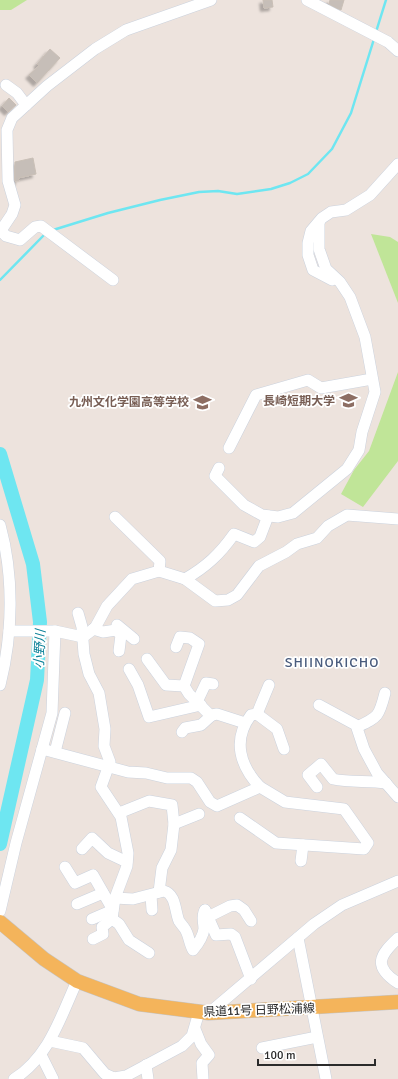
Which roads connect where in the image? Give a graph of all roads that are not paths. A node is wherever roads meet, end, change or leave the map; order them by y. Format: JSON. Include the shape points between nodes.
{"nodes":[{"id":1,"x":211,"y":0,"type":"edge"},
{"id":2,"x":307,"y":0,"type":"edge"},
{"id":3,"x":398,"y":50,"type":"edge"},
{"id":4,"x":6,"y":85,"type":"dead end"},
{"id":5,"x":26,"y":105,"type":"junction"},
{"id":6,"x":398,"y":164,"type":"edge"},
{"id":7,"x":1,"y":231,"type":"edge"},
{"id":8,"x":113,"y":280,"type":"dead end"},
{"id":9,"x":372,"y":380,"type":"junction"},
{"id":10,"x":229,"y":448,"type":"dead end"},
{"id":11,"x":219,"y":468,"type":"dead end"},
{"id":12,"x":268,"y":516,"type":"junction"},
{"id":13,"x":115,"y":517,"type":"dead end"},
{"id":14,"x":398,"y":519,"type":"edge"},
{"id":15,"x":0,"y":525,"type":"edge"},
{"id":16,"x":159,"y":571,"type":"junction"},
{"id":17,"x":185,"y":579,"type":"junction"},
{"id":18,"x":78,"y":613,"type":"dead end"},
{"id":19,"x":95,"y":627,"type":"junction"},
{"id":20,"x":11,"y":631,"type":"junction"},
{"id":21,"x":53,"y":631,"type":"junction"},
{"id":22,"x":83,"y":638,"type":"junction"},
{"id":23,"x":134,"y":638,"type":"dead end"},
{"id":24,"x":176,"y":647,"type":"dead end"},
{"id":25,"x":119,"y":651,"type":"dead end"},
{"id":26,"x":3,"y":657,"type":"edge"},
{"id":27,"x":147,"y":659,"type":"dead end"},
{"id":28,"x":129,"y":670,"type":"dead end"},
{"id":29,"x":213,"y":684,"type":"dead end"},
{"id":30,"x":0,"y":685,"type":"edge"},
{"id":31,"x":269,"y":685,"type":"dead end"},
{"id":32,"x":184,"y":686,"type":"junction"},
{"id":33,"x":385,"y":693,"type":"dead end"},
{"id":34,"x":199,"y":704,"type":"junction"},
{"id":35,"x":319,"y":705,"type":"dead end"},
{"id":36,"x":65,"y":712,"type":"dead end"},
{"id":37,"x":257,"y":714,"type":"junction"},
{"id":38,"x":211,"y":716,"type":"junction"},
{"id":39,"x":245,"y":723,"type":"junction"},
{"id":40,"x":357,"y":727,"type":"junction"},
{"id":41,"x":182,"y":732,"type":"dead end"},
{"id":42,"x":42,"y":748,"type":"junction"},
{"id":43,"x":284,"y":749,"type":"dead end"},
{"id":44,"x":55,"y":752,"type":"junction"},
{"id":45,"x":108,"y":766,"type":"junction"},
{"id":46,"x":386,"y":783,"type":"junction"},
{"id":47,"x":317,"y":786,"type":"dead end"},
{"id":48,"x":260,"y":787,"type":"junction"},
{"id":49,"x":398,"y":797,"type":"edge"},
{"id":50,"x":118,"y":813,"type":"junction"},
{"id":51,"x":199,"y":814,"type":"dead end"},
{"id":52,"x":242,"y":823,"type":"dead end"},
{"id":53,"x":174,"y":824,"type":"junction"},
{"id":54,"x":303,"y":845,"type":"junction"},
{"id":55,"x":82,"y":849,"type":"dead end"},
{"id":56,"x":301,"y":861,"type":"dead end"},
{"id":57,"x":128,"y":862,"type":"junction"},
{"id":58,"x":65,"y":867,"type":"dead end"},
{"id":59,"x":398,"y":880,"type":"edge"},
{"id":60,"x":103,"y":893,"type":"junction"},
{"id":61,"x":155,"y":894,"type":"junction"},
{"id":62,"x":115,"y":898,"type":"junction"},
{"id":63,"x":77,"y":904,"type":"dead end"},
{"id":64,"x":152,"y":910,"type":"dead end"},
{"id":65,"x":0,"y":911,"type":"edge"},
{"id":66,"x":205,"y":911,"type":"junction"},
{"id":67,"x":113,"y":915,"type":"junction"},
{"id":68,"x":124,"y":916,"type":"dead end"},
{"id":69,"x":92,"y":919,"type":"dead end"},
{"id":70,"x":252,"y":921,"type":"dead end"},
{"id":71,"x":0,"y":922,"type":"edge"},
{"id":72,"x":298,"y":938,"type":"junction"},
{"id":73,"x":398,"y":938,"type":"edge"},
{"id":74,"x":93,"y":939,"type":"dead end"},
{"id":75,"x":149,"y":953,"type":"dead end"},
{"id":76,"x":251,"y":979,"type":"junction"},
{"id":77,"x":77,"y":981,"type":"junction"},
{"id":78,"x":398,"y":983,"type":"edge"},
{"id":79,"x":398,"y":1002,"type":"edge"},
{"id":80,"x":312,"y":1008,"type":"junction"},
{"id":81,"x":204,"y":1013,"type":"junction"},
{"id":82,"x":195,"y":1029,"type":"junction"},
{"id":83,"x":317,"y":1037,"type":"junction"},
{"id":84,"x":50,"y":1041,"type":"junction"},
{"id":85,"x":262,"y":1048,"type":"dead end"},
{"id":86,"x":40,"y":1055,"type":"junction"},
{"id":87,"x":218,"y":1056,"type":"dead end"},
{"id":88,"x":205,"y":1059,"type":"junction"},
{"id":89,"x":146,"y":1065,"type":"junction"},
{"id":90,"x":14,"y":1079,"type":"edge"},
{"id":91,"x":53,"y":1079,"type":"edge"},
{"id":92,"x":148,"y":1079,"type":"edge"},
{"id":93,"x":203,"y":1079,"type":"edge"},
{"id":94,"x":326,"y":1079,"type":"edge"}],
"edges":[{"from":1,"to":5,"type":"street","via":[[126,30],[95,49]]},
{"from":2,"to":3,"type":"street","via":[[388,42]]},
{"from":4,"to":5,"type":"street","via":[[17,93]]},
{"from":5,"to":7,"type":"street","via":[[12,118],[7,130],[8,180],[15,205]]},
{"from":6,"to":9,"type":"street","via":[[370,195],[346,210],[331,212],[322,218],[311,231],[308,243],[308,255],[313,270],[340,282],[350,296],[365,337]]},
{"from":7,"to":8,"type":"street","via":[[6,236],[20,240],[41,226]]},
{"from":9,"to":10,"type":"street","via":[[321,388],[308,380],[256,395]]},
{"from":9,"to":12,"type":"street","via":[[375,392],[359,450],[347,469],[293,513],[278,517]]},
{"from":11,"to":12,"type":"street","via":[[215,476],[218,481],[244,505]]},
{"from":12,"to":17,"type":"street","via":[[260,537],[254,542],[234,534],[217,556]]},
{"from":13,"to":16,"type":"street","via":[[160,561]]},
{"from":14,"to":17,"type":"street","via":[[347,515],[328,526],[318,538],[296,544],[259,566],[237,594],[228,600],[215,601]]},
{"from":15,"to":20,"type":"street","via":[[8,573]]},
{"from":16,"to":17,"type":"street"},
{"from":16,"to":19,"type":"street","via":[[132,579],[107,606]]},
{"from":18,"to":22,"type":"street"},
{"from":19,"to":22,"type":"street"},
{"from":19,"to":23,"type":"street","via":[[118,625]]},
{"from":19,"to":25,"type":"street","via":[[103,632],[116,630],[121,635]]},
{"from":20,"to":21,"type":"street"},
{"from":20,"to":26,"type":"street"},
{"from":21,"to":22,"type":"street"},
{"from":21,"to":42,"type":"street","via":[[52,713]]},
{"from":22,"to":45,"type":"street","via":[[89,674],[99,693],[105,729],[104,746],[110,762]]},
{"from":24,"to":32,"type":"street","via":[[180,637],[190,638],[199,644]]},
{"from":26,"to":30,"type":"street"},
{"from":27,"to":32,"type":"street","via":[[166,685]]},
{"from":28,"to":34,"type":"street","via":[[138,685],[150,717]]},
{"from":29,"to":34,"type":"street","via":[[206,683]]},
{"from":31,"to":37,"type":"street"},
{"from":32,"to":34,"type":"street","via":[[188,694]]},
{"from":33,"to":40,"type":"street","via":[[376,718]]},
{"from":34,"to":38,"type":"street"},
{"from":35,"to":40,"type":"street"},
{"from":36,"to":44,"type":"street"},
{"from":37,"to":39,"type":"street","via":[[251,715]]},
{"from":37,"to":43,"type":"street","via":[[277,729]]},
{"from":38,"to":39,"type":"street","via":[[217,714]]},
{"from":38,"to":41,"type":"street","via":[[201,725],[185,728]]},
{"from":39,"to":48,"type":"street","via":[[240,746],[242,760]]},
{"from":40,"to":46,"type":"street","via":[[364,749]]},
{"from":42,"to":44,"type":"street"},
{"from":42,"to":65,"type":"street"},
{"from":44,"to":45,"type":"street"},
{"from":45,"to":48,"type":"street","via":[[167,778],[191,778],[197,782],[210,802],[217,806]]},
{"from":45,"to":50,"type":"street","via":[[101,787]]},
{"from":46,"to":47,"type":"street","via":[[333,779],[324,762],[308,775]]},
{"from":46,"to":49,"type":"street"},
{"from":48,"to":54,"type":"street","via":[[285,802],[344,809],[368,843],[364,849]]},
{"from":50,"to":53,"type":"street","via":[[149,801],[172,805]]},
{"from":50,"to":57,"type":"street","via":[[125,835]]},
{"from":51,"to":53,"type":"street"},
{"from":52,"to":54,"type":"street","via":[[276,843]]},
{"from":53,"to":61,"type":"street","via":[[171,850],[162,868]]},
{"from":54,"to":56,"type":"street"},
{"from":55,"to":57,"type":"street","via":[[92,838],[108,853]]},
{"from":57,"to":62,"type":"street"},
{"from":58,"to":60,"type":"street","via":[[75,883],[92,875]]},
{"from":59,"to":72,"type":"street","via":[[342,905]]},
{"from":60,"to":63,"type":"street"},
{"from":60,"to":67,"type":"street"},
{"from":61,"to":62,"type":"street","via":[[133,899]]},
{"from":61,"to":64,"type":"street"},
{"from":61,"to":66,"type":"street","via":[[168,892],[172,897],[180,923],[186,930],[193,950],[204,930],[202,916]]},
{"from":62,"to":67,"type":"street"},
{"from":66,"to":70,"type":"street","via":[[237,905]]},
{"from":66,"to":76,"type":"street","via":[[216,935],[231,934],[234,937]]},
{"from":67,"to":68,"type":"street"},
{"from":67,"to":69,"type":"street"},
{"from":67,"to":74,"type":"street","via":[[102,927],[103,934]]},
{"from":67,"to":75,"type":"street","via":[[129,940]]},
{"from":71,"to":77,"type":"main road","name":"県道11号 日野松浦線","via":[[44,959]]},
{"from":72,"to":76,"type":"street"},
{"from":72,"to":80,"type":"street"},
{"from":73,"to":78,"type":"street","via":[[384,951],[381,960],[384,968]]},
{"from":76,"to":81,"type":"street"},
{"from":77,"to":81,"type":"main road","name":"県道11号 日野松浦線","via":[[139,1004]]},
{"from":77,"to":84,"type":"street"},
{"from":79,"to":80,"type":"main road","name":"県道11号 日野松浦線"},
{"from":80,"to":81,"type":"main road","name":"県道11号 日野松浦線"},
{"from":80,"to":83,"type":"street"},
{"from":81,"to":82,"type":"street"},
{"from":82,"to":88,"type":"street","via":[[209,1055]]},
{"from":82,"to":89,"type":"street","via":[[182,1046]]},
{"from":83,"to":85,"type":"street"},
{"from":83,"to":94,"type":"street"},
{"from":84,"to":86,"type":"street"},
{"from":84,"to":89,"type":"street","via":[[83,1048],[105,1074],[114,1078],[126,1076]]},
{"from":86,"to":90,"type":"street"},
{"from":86,"to":91,"type":"street"},
{"from":87,"to":88,"type":"street"},
{"from":88,"to":93,"type":"street","via":[[202,1063]]},
{"from":89,"to":92,"type":"street"}]}
